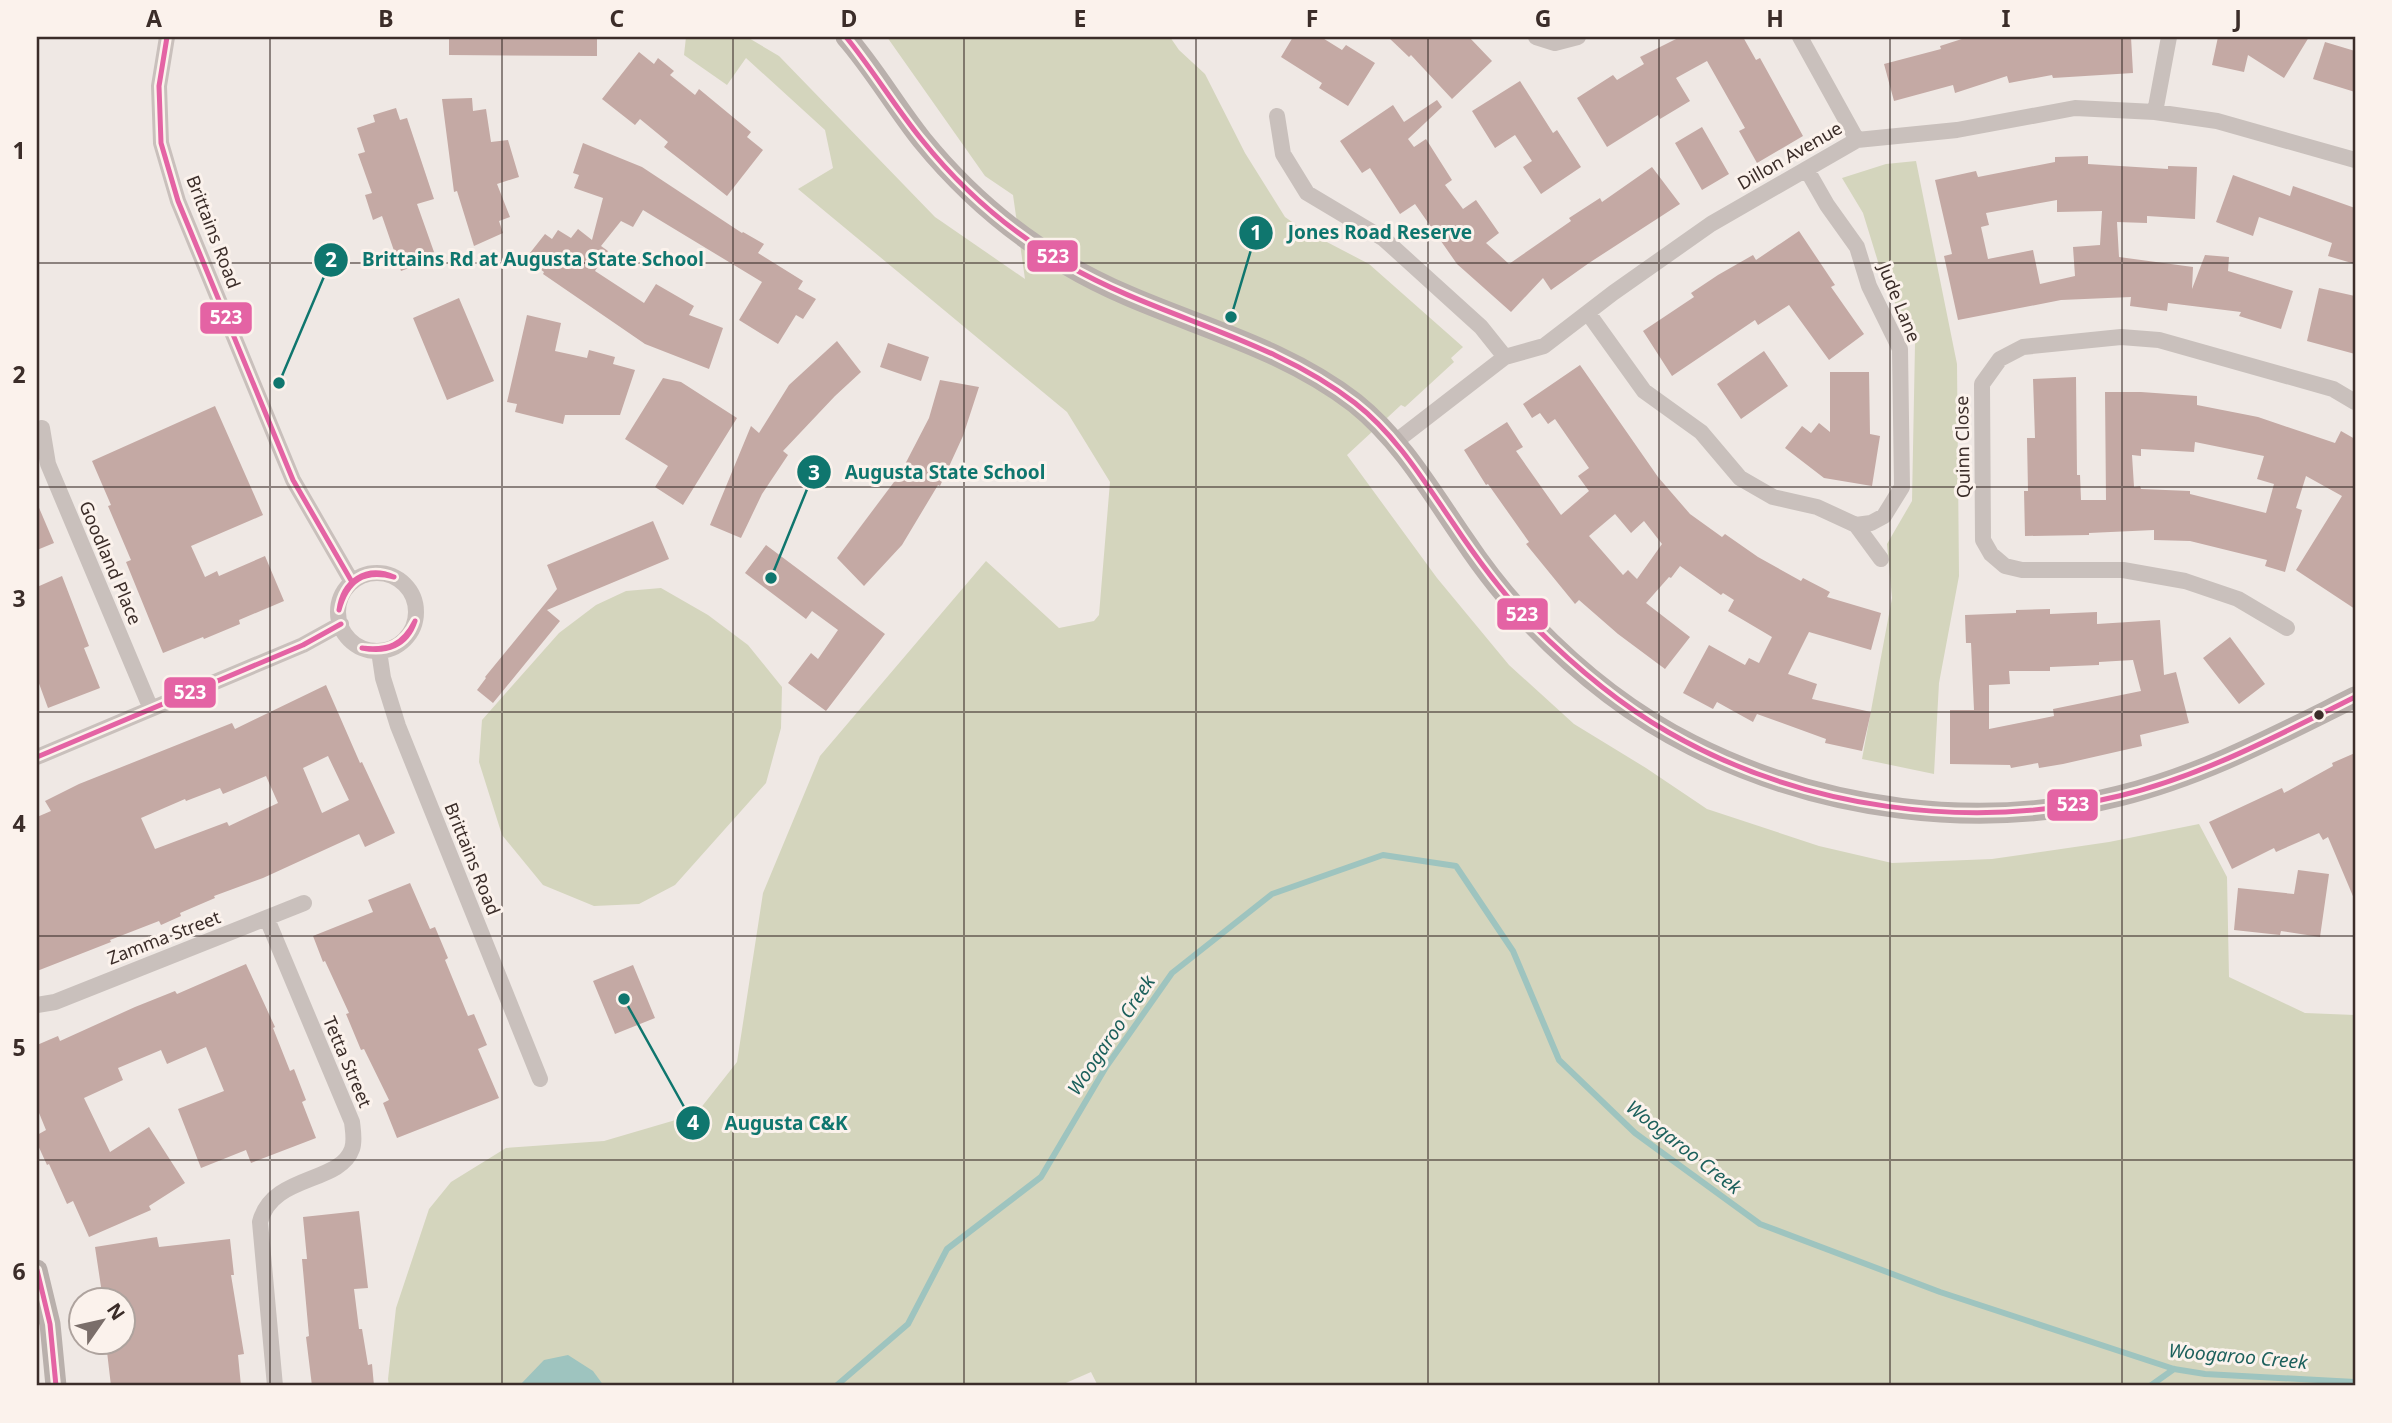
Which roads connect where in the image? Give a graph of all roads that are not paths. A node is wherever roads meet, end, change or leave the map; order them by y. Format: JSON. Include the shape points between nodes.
{"nodes":[{"id":1,"x":167,"y":37,"type":"edge"},
{"id":2,"x":846,"y":37,"type":"edge"},
{"id":3,"x":1536,"y":37,"type":"edge"},
{"id":4,"x":1578,"y":37,"type":"edge"},
{"id":5,"x":1800,"y":37,"type":"edge"},
{"id":6,"x":2169,"y":37,"type":"edge"},
{"id":7,"x":2155,"y":112,"type":"junction"},
{"id":8,"x":1277,"y":116,"type":"dead end"},
{"id":9,"x":1857,"y":139,"type":"junction"},
{"id":10,"x":2355,"y":160,"type":"edge"},
{"id":11,"x":1807,"y":170,"type":"junction"},
{"id":12,"x":1588,"y":313,"type":"junction"},
{"id":13,"x":1505,"y":357,"type":"junction"},
{"id":14,"x":2355,"y":402,"type":"edge"},
{"id":15,"x":42,"y":428,"type":"dead end"},
{"id":16,"x":1395,"y":442,"type":"junction"},
{"id":17,"x":1856,"y":525,"type":"junction"},
{"id":18,"x":1881,"y":559,"type":"dead end"},
{"id":19,"x":352,"y":582,"type":"junction"},
{"id":20,"x":341,"y":624,"type":"junction"},
{"id":21,"x":2287,"y":628,"type":"dead end"},
{"id":22,"x":379,"y":651,"type":"junction"},
{"id":23,"x":2355,"y":697,"type":"edge"},
{"id":24,"x":151,"y":709,"type":"junction"},
{"id":25,"x":37,"y":757,"type":"edge"},
{"id":26,"x":304,"y":903,"type":"dead end"},
{"id":27,"x":267,"y":919,"type":"junction"},
{"id":28,"x":37,"y":1005,"type":"edge"},
{"id":29,"x":540,"y":1079,"type":"dead end"},
{"id":30,"x":37,"y":1270,"type":"edge"},
{"id":31,"x":56,"y":1386,"type":"edge"},
{"id":32,"x":275,"y":1386,"type":"edge"}],
"edges":[{"from":1,"to":19,"type":"street","name":"Brittains Road","via":[[159,86],[161,143],[178,201],[293,480]]},
{"from":2,"to":16,"type":"street","via":[[948,170],[1037,247],[1102,285],[1224,332],[1308,372],[1356,404]]},
{"from":3,"to":4,"type":"street","via":[[1555,43]]},
{"from":5,"to":9,"type":"street"},
{"from":6,"to":7,"type":"street"},
{"from":7,"to":9,"type":"street","name":"Dillon Avenue","via":[[2076,108],[1957,130]]},
{"from":7,"to":10,"type":"street","name":"Dillon Avenue","via":[[2217,121]]},
{"from":8,"to":13,"type":"street","via":[[1283,154],[1307,193],[1384,239],[1481,327]]},
{"from":9,"to":11,"type":"street","name":"Dillon Avenue"},
{"from":11,"to":12,"type":"street","name":"Dillon Avenue","via":[[1711,224]]},
{"from":11,"to":17,"type":"street","name":"Jude Lane","via":[[1857,247],[1900,349],[1902,487],[1884,516]]},
{"from":12,"to":13,"type":"street","name":"Dillon Avenue","via":[[1544,346]]},
{"from":12,"to":17,"type":"street","via":[[1644,391],[1701,432],[1740,478],[1773,497],[1817,507]]},
{"from":13,"to":16,"type":"street","name":"Dillon Avenue"},
{"from":14,"to":21,"type":"street","name":"Quinn Close","via":[[2333,389],[2159,340],[2120,337],[2023,347],[2000,359],[1982,384],[1983,540],[2005,566],[2123,570],[2185,581],[2238,599]]},
{"from":15,"to":24,"type":"street","name":"Goodland Place","via":[[48,464]]},
{"from":16,"to":23,"type":"street","via":[[1500,587],[1570,660],[1638,713],[1689,743],[1738,766],[1811,790],[1921,811],[2018,812],[2077,806],[2206,769]]},
{"from":17,"to":18,"type":"street"},
{"from":19,"to":20,"type":"street","via":[[340,601]]},
{"from":19,"to":22,"type":"street","via":[[363,575],[386,573],[413,596],[413,628],[399,644]]},
{"from":20,"to":22,"type":"street","via":[[360,646]]},
{"from":20,"to":24,"type":"street"},
{"from":22,"to":29,"type":"street","name":"Brittains Road","via":[[398,726]]},
{"from":24,"to":25,"type":"street"},
{"from":26,"to":27,"type":"street","name":"Zamma Street"},
{"from":27,"to":28,"type":"street","name":"Zamma Street"},
{"from":27,"to":32,"type":"street","name":"Tetta Street","via":[[352,1122],[354,1138],[352,1151],[334,1168],[275,1195],[264,1208],[260,1222]]},
{"from":30,"to":31,"type":"street","via":[[50,1324]]}]}
